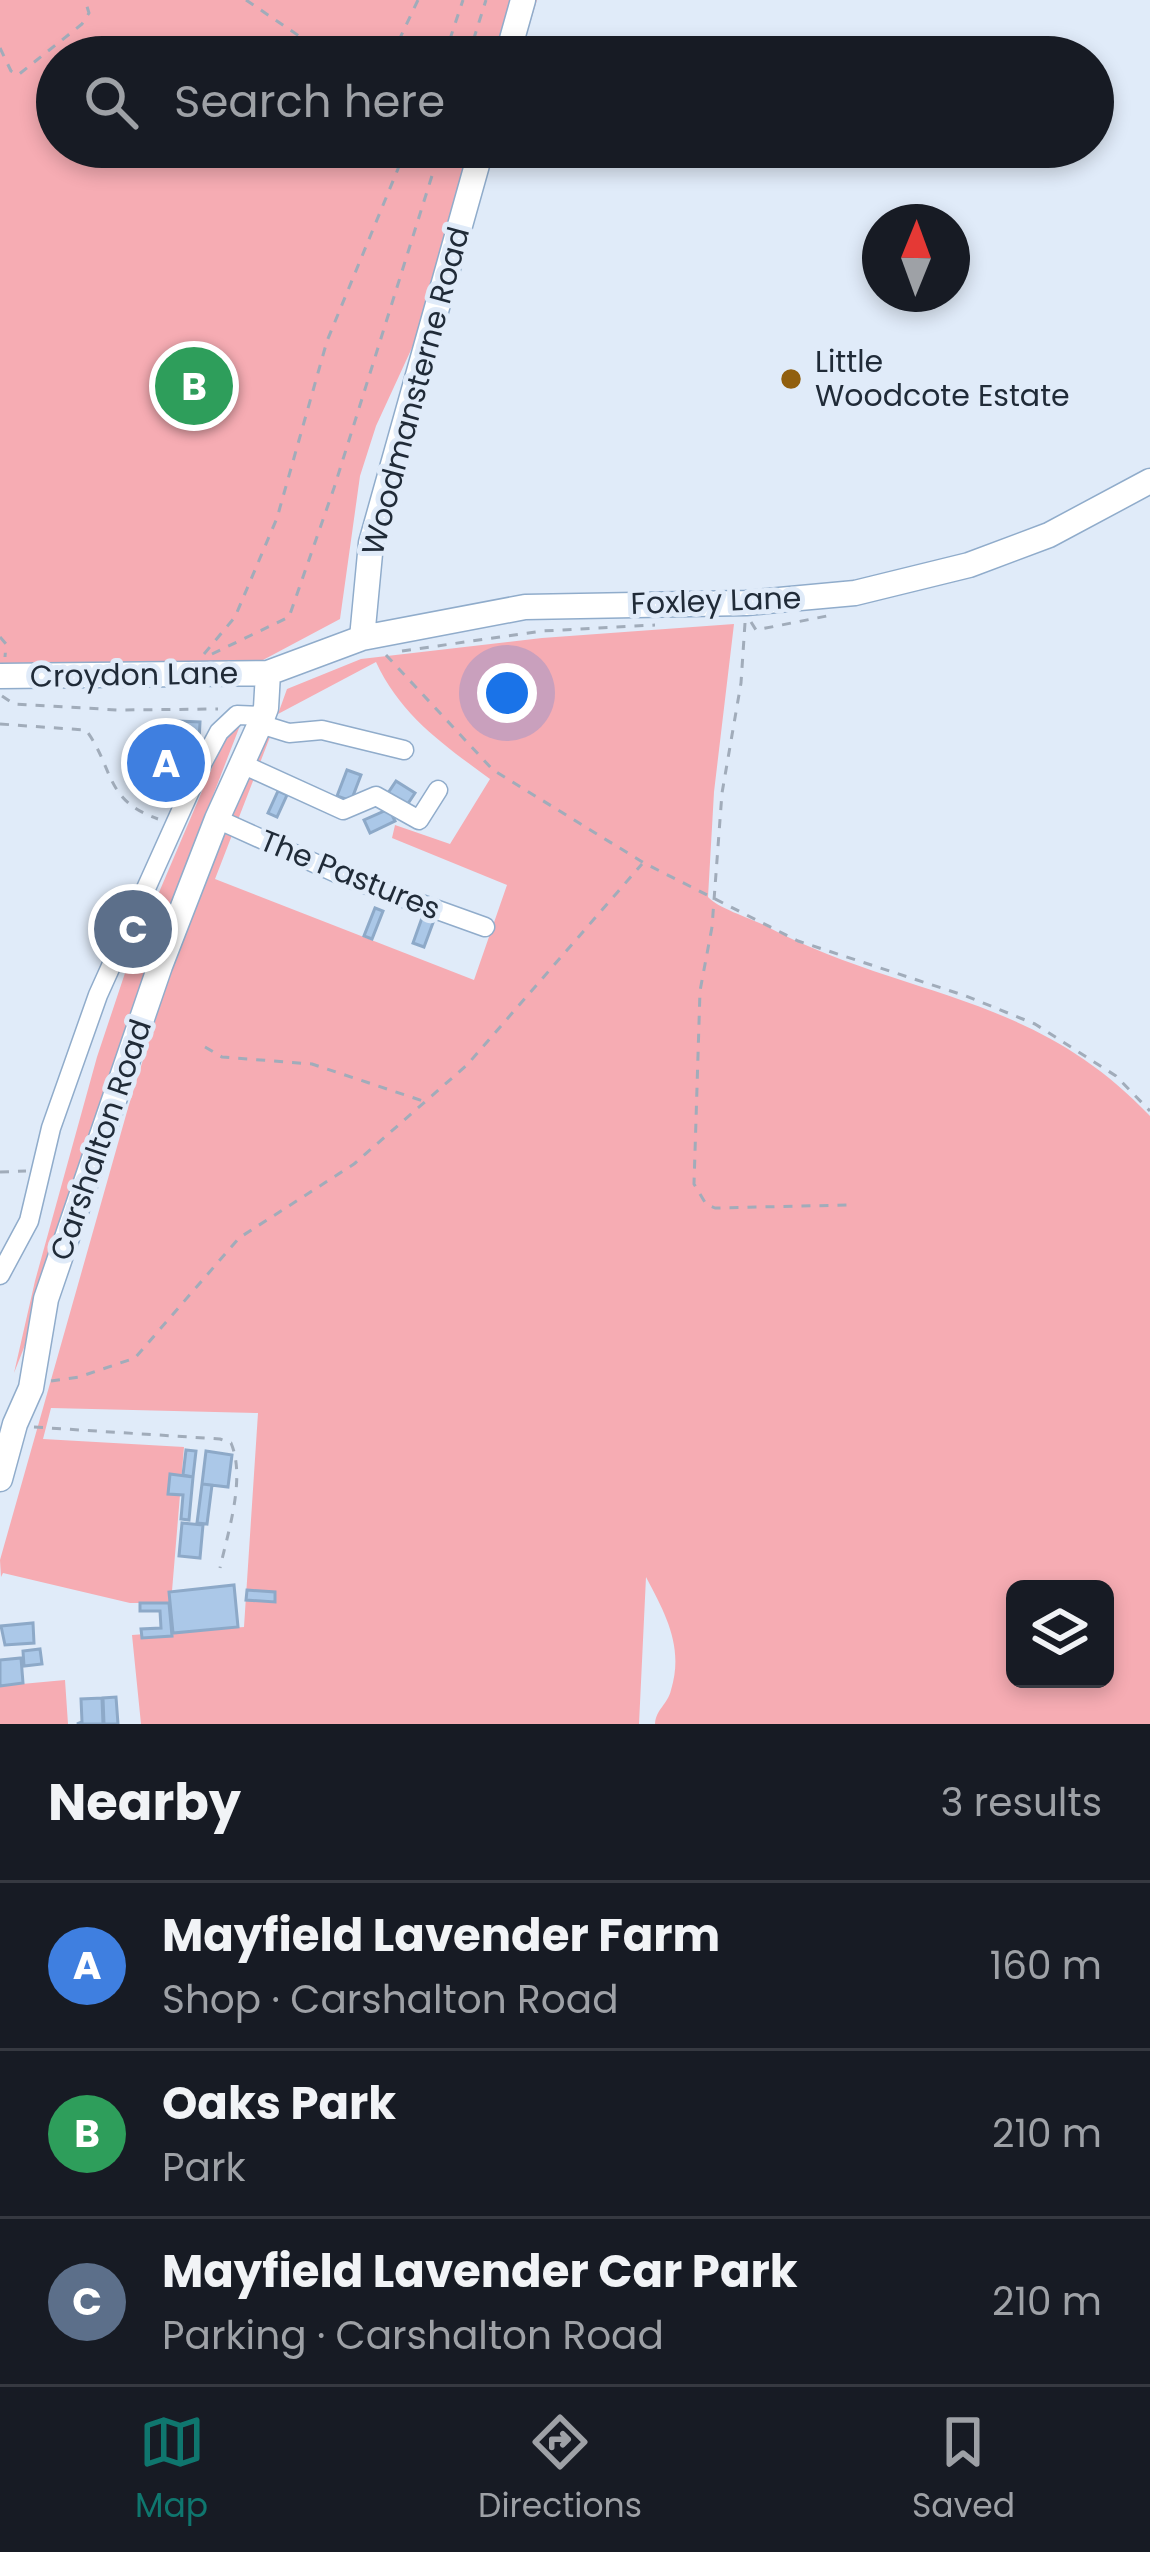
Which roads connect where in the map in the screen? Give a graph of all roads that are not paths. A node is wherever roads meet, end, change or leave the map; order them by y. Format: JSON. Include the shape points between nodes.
{"nodes":[{"id":1,"x":523,"y":0,"type":"edge"},
{"id":2,"x":513,"y":36,"type":"edge"},
{"id":3,"x":476,"y":168,"type":"edge"},
{"id":4,"x":1150,"y":482,"type":"edge"},
{"id":5,"x":362,"y":638,"type":"junction"},
{"id":6,"x":268,"y":673,"type":"junction"},
{"id":7,"x":2,"y":676,"type":"edge"},
{"id":8,"x":262,"y":720,"type":"junction"},
{"id":9,"x":404,"y":750,"type":"dead end"},
{"id":10,"x":242,"y":764,"type":"junction"},
{"id":11,"x":438,"y":790,"type":"dead end"},
{"id":12,"x":217,"y":819,"type":"junction"},
{"id":13,"x":485,"y":927,"type":"dead end"},
{"id":14,"x":0,"y":1275,"type":"edge"},
{"id":15,"x":0,"y":1479,"type":"edge"}],
"edges":[{"from":1,"to":2,"type":"main road"},
{"from":3,"to":5,"type":"main road","name":"Woodmansterne Road","via":[[371,543]]},
{"from":4,"to":5,"type":"main road","name":"Foxley Lane","via":[[969,566],[855,593],[525,608]]},
{"from":5,"to":6,"type":"main road","name":"Foxley Lane"},
{"from":6,"to":7,"type":"main road","name":"Croydon Lane"},
{"from":6,"to":8,"type":"main road","name":"Carshalton Road"},
{"from":8,"to":9,"type":"street","via":[[290,733],[322,730]]},
{"from":8,"to":10,"type":"main road","name":"Carshalton Road"},
{"from":8,"to":14,"type":"street","via":[[237,715],[218,732],[98,995],[21,1243]]},
{"from":10,"to":11,"type":"street","via":[[343,809],[376,796],[419,820]]},
{"from":10,"to":12,"type":"main road","name":"Carshalton Road"},
{"from":12,"to":13,"type":"street","name":"The Pastures"},
{"from":12,"to":15,"type":"main road","name":"Carshalton Road","via":[[46,1299],[31,1388]]}]}
